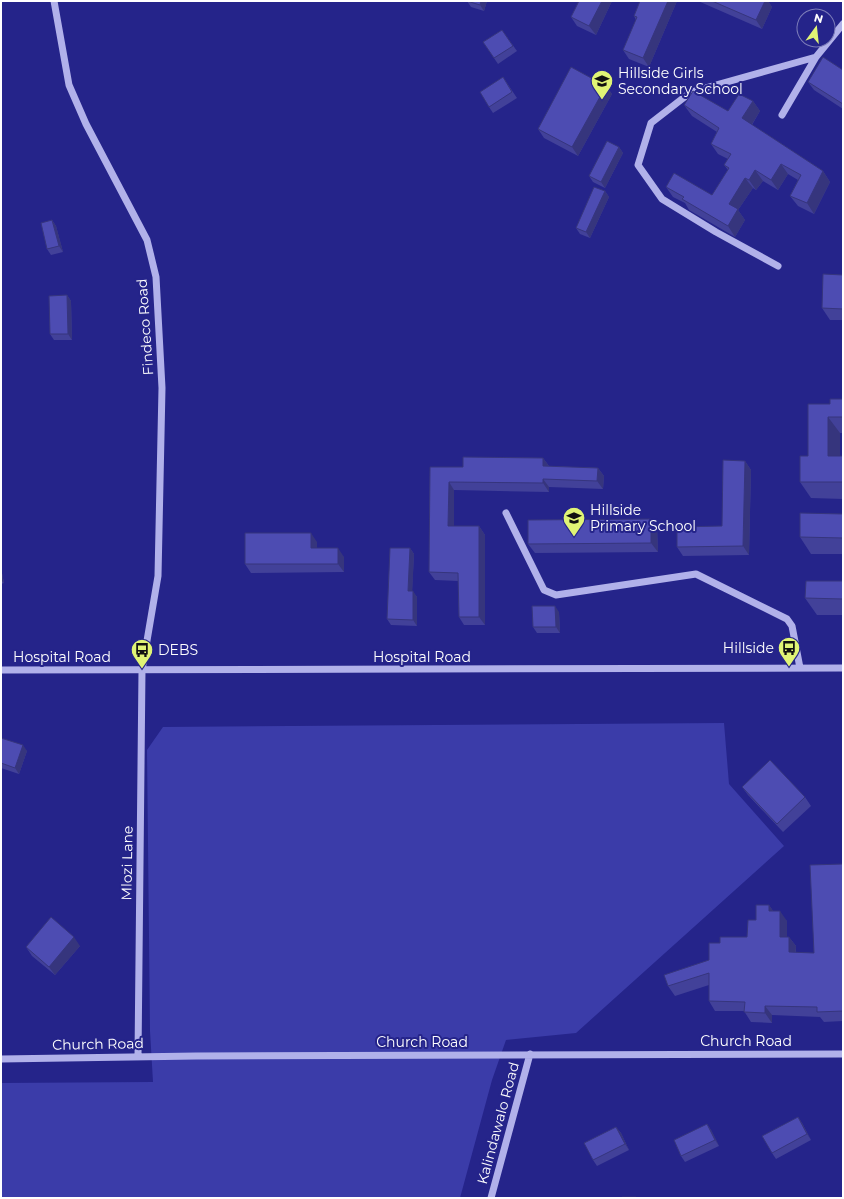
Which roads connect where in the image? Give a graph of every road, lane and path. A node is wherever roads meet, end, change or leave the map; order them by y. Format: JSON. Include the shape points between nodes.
{"nodes":[{"id":1,"x":54,"y":1,"type":"edge"},
{"id":2,"x":843,"y":24,"type":"edge"},
{"id":3,"x":816,"y":57,"type":"junction"},
{"id":4,"x":782,"y":115,"type":"dead end"},
{"id":5,"x":778,"y":266,"type":"dead end"},
{"id":6,"x":506,"y":513,"type":"dead end"},
{"id":7,"x":800,"y":668,"type":"junction"},
{"id":8,"x":843,"y":668,"type":"edge"},
{"id":9,"x":1,"y":670,"type":"edge"},
{"id":10,"x":142,"y":670,"type":"junction"},
{"id":11,"x":530,"y":1054,"type":"junction"},
{"id":12,"x":843,"y":1054,"type":"edge"},
{"id":13,"x":138,"y":1056,"type":"junction"},
{"id":14,"x":1,"y":1059,"type":"edge"},
{"id":15,"x":491,"y":1198,"type":"edge"}],
"edges":[{"from":1,"to":10,"type":"street","name":"Findeco Road","via":[[69,85],[86,124],[147,240],[156,277],[162,388],[158,576]]},
{"from":2,"to":3,"type":"street"},
{"from":3,"to":4,"type":"street"},
{"from":3,"to":5,"type":"street","via":[[691,92],[651,123],[638,165],[662,200]]},
{"from":6,"to":7,"type":"street","via":[[544,590],[556,595],[696,574],[787,619],[792,626]]},
{"from":7,"to":8,"type":"street","name":"Hospital Road"},
{"from":7,"to":10,"type":"street","name":"Hospital Road"},
{"from":9,"to":10,"type":"street","name":"Hospital Road"},
{"from":10,"to":13,"type":"street","name":"Mlozi Lane"},
{"from":11,"to":12,"type":"street","name":"Church Road"},
{"from":11,"to":13,"type":"street","name":"Church Road"},
{"from":11,"to":15,"type":"street","name":"Kalindawalo Road"},
{"from":13,"to":14,"type":"street","name":"Church Road"}]}
